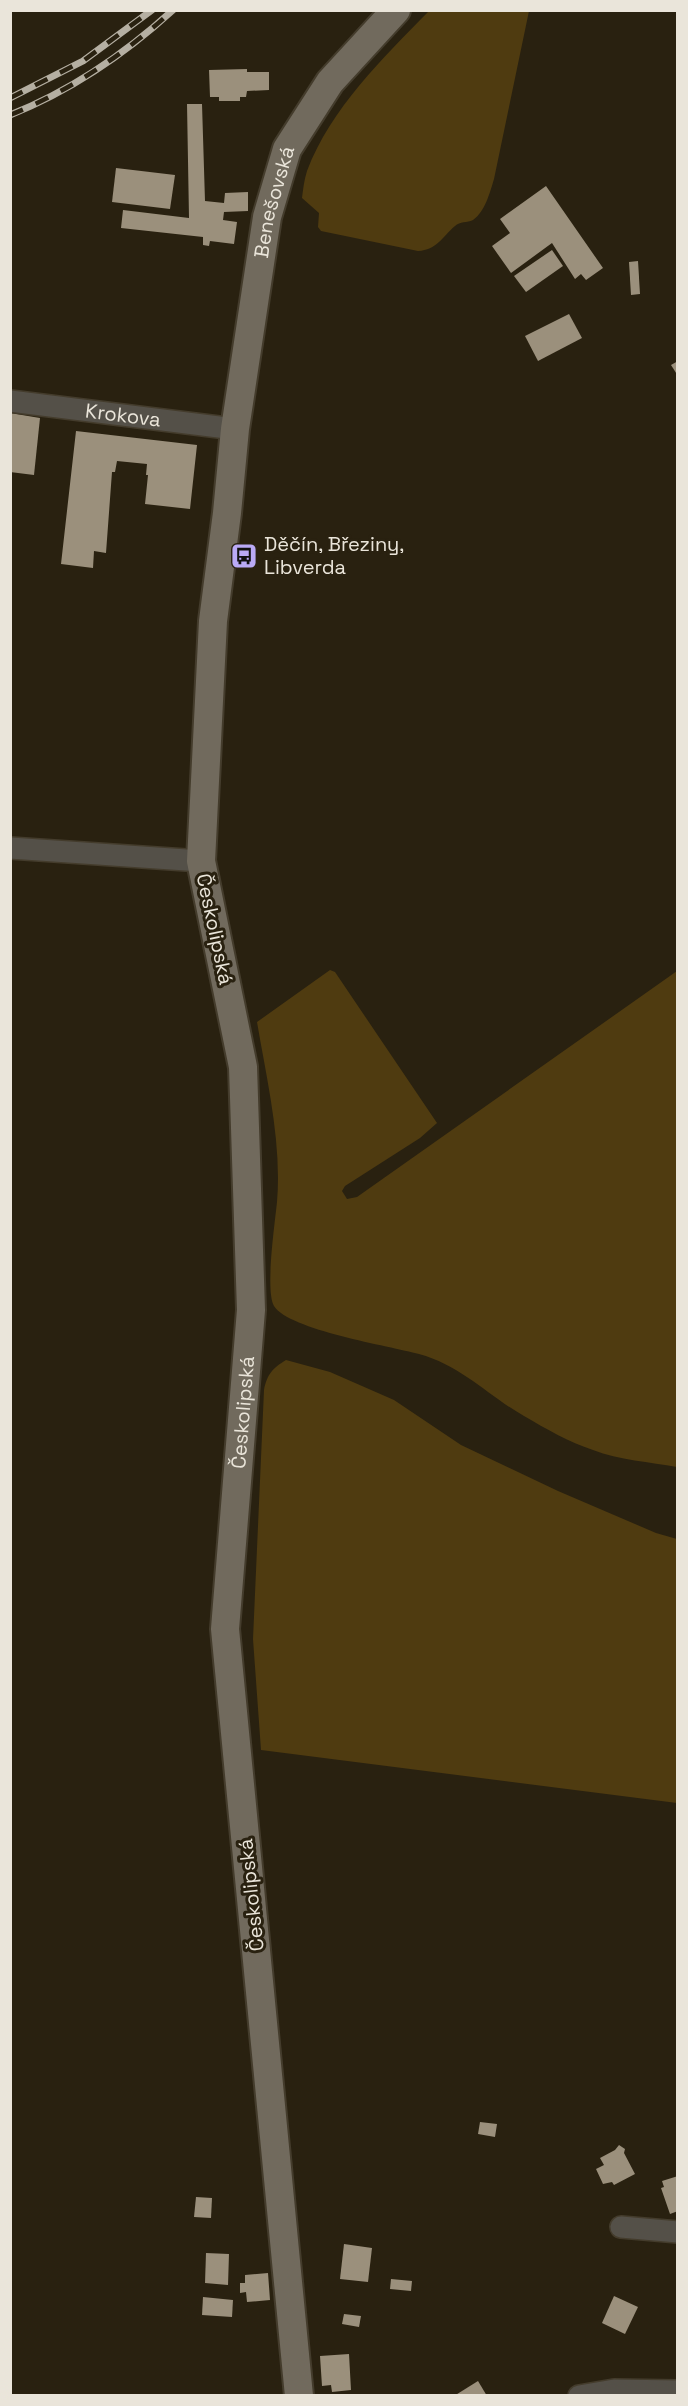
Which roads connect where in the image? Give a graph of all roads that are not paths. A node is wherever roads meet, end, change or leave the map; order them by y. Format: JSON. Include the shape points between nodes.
{"nodes":[{"id":1,"x":396,"y":10,"type":"edge"},
{"id":2,"x":10,"y":401,"type":"edge"},
{"id":3,"x":235,"y":429,"type":"junction"},
{"id":4,"x":10,"y":848,"type":"edge"},
{"id":5,"x":201,"y":861,"type":"junction"},
{"id":6,"x":621,"y":2227,"type":"dead end"},
{"id":7,"x":678,"y":2232,"type":"edge"},
{"id":8,"x":678,"y":2391,"type":"edge"},
{"id":9,"x":299,"y":2396,"type":"edge"},
{"id":10,"x":579,"y":2396,"type":"edge"}],
"edges":[{"from":1,"to":3,"type":"main road","name":"Benešovská","via":[[330,82],[287,149],[267,217]]},
{"from":2,"to":3,"type":"street","name":"Krokova"},
{"from":3,"to":5,"type":"main road","name":"Českolipská","via":[[213,621]]},
{"from":4,"to":5,"type":"street"},
{"from":5,"to":9,"type":"main road","name":"Českolipská","via":[[243,1066],[251,1310],[225,1629]]},
{"from":6,"to":7,"type":"street"},
{"from":8,"to":10,"type":"street","via":[[614,2390]]}]}
